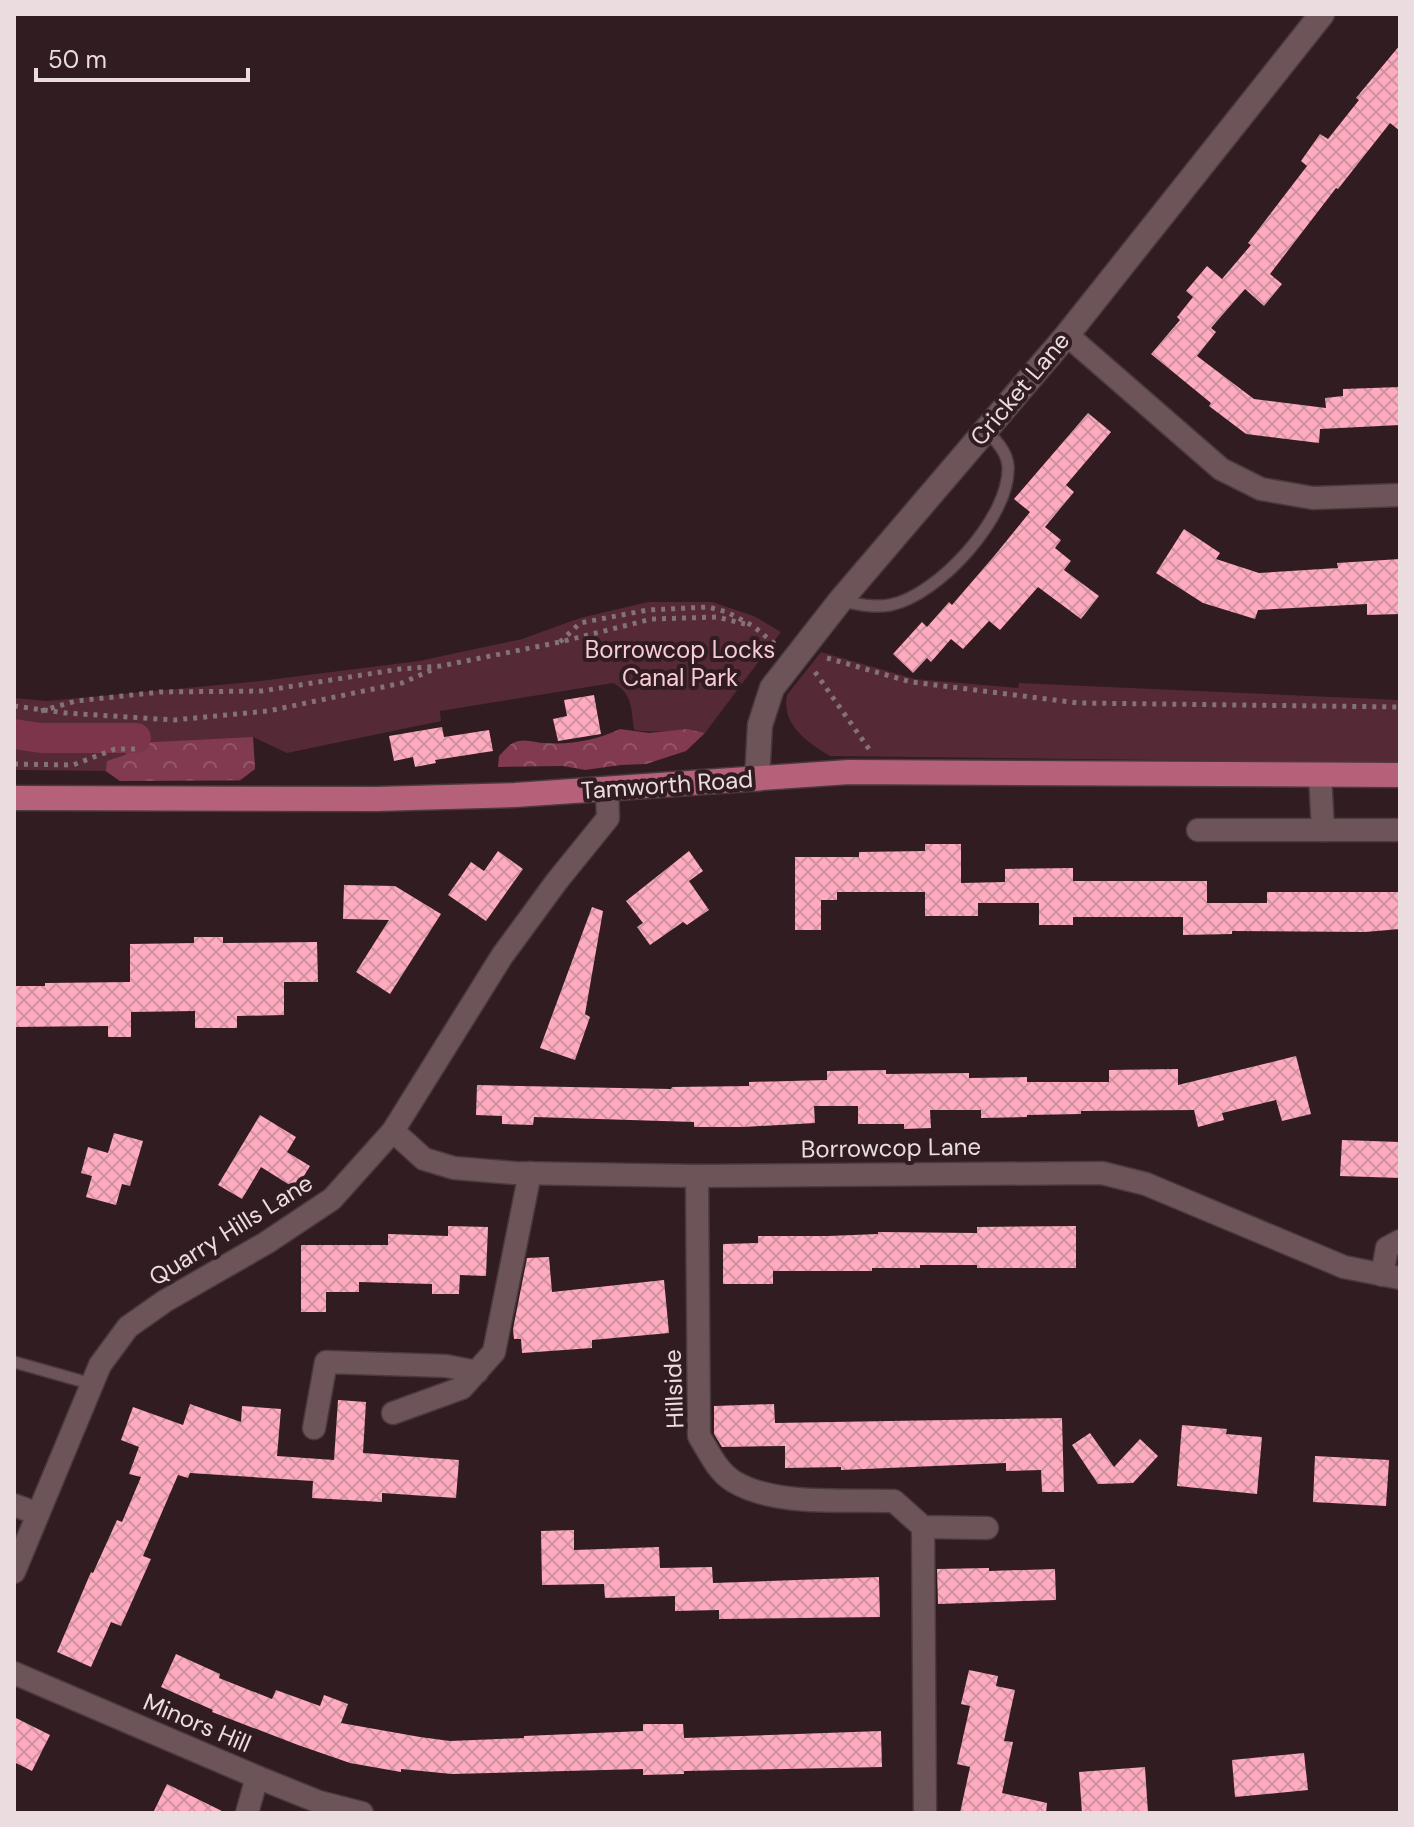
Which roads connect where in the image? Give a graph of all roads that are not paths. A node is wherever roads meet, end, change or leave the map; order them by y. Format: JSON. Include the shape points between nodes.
{"nodes":[{"id":1,"x":1322,"y":14,"type":"edge"},
{"id":2,"x":1067,"y":335,"type":"junction"},
{"id":3,"x":985,"y":430,"type":"junction"},
{"id":4,"x":1400,"y":495,"type":"edge"},
{"id":5,"x":840,"y":601,"type":"junction"},
{"id":6,"x":1320,"y":775,"type":"junction"},
{"id":7,"x":1400,"y":775,"type":"edge"},
{"id":8,"x":757,"y":779,"type":"junction"},
{"id":9,"x":607,"y":789,"type":"junction"},
{"id":10,"x":14,"y":798,"type":"edge"},
{"id":11,"x":1198,"y":830,"type":"dead end"},
{"id":12,"x":1323,"y":830,"type":"junction"},
{"id":13,"x":1400,"y":830,"type":"edge"},
{"id":14,"x":393,"y":1131,"type":"junction"},
{"id":15,"x":530,"y":1173,"type":"junction"},
{"id":16,"x":697,"y":1176,"type":"junction"},
{"id":17,"x":1400,"y":1241,"type":"edge"},
{"id":18,"x":1391,"y":1277,"type":"edge"},
{"id":19,"x":14,"y":1362,"type":"edge"},
{"id":20,"x":477,"y":1372,"type":"junction"},
{"id":21,"x":92,"y":1384,"type":"junction"},
{"id":22,"x":393,"y":1413,"type":"dead end"},
{"id":23,"x":314,"y":1428,"type":"dead end"},
{"id":24,"x":14,"y":1505,"type":"edge"},
{"id":25,"x":38,"y":1514,"type":"junction"},
{"id":26,"x":923,"y":1527,"type":"junction"},
{"id":27,"x":987,"y":1528,"type":"dead end"},
{"id":28,"x":14,"y":1572,"type":"edge"},
{"id":29,"x":14,"y":1673,"type":"edge"},
{"id":30,"x":257,"y":1777,"type":"junction"},
{"id":31,"x":247,"y":1813,"type":"edge"},
{"id":32,"x":362,"y":1813,"type":"edge"},
{"id":33,"x":925,"y":1813,"type":"edge"}],
"edges":[{"from":1,"to":2,"type":"street","name":"Cricket Lane"},
{"from":2,"to":3,"type":"street","name":"Cricket Lane"},
{"from":2,"to":4,"type":"street","via":[[1221,469],[1261,489],[1313,498]]},
{"from":3,"to":5,"type":"street","name":"Cricket Lane"},
{"from":3,"to":5,"type":"lane","via":[[1008,462],[1007,482],[965,556],[933,586],[891,605]]},
{"from":5,"to":8,"type":"street","name":"Cricket Lane","via":[[772,688],[760,725]]},
{"from":6,"to":7,"type":"main road","name":"Tamworth Road"},
{"from":6,"to":8,"type":"main road","name":"Tamworth Road","via":[[885,772]]},
{"from":6,"to":12,"type":"street"},
{"from":8,"to":9,"type":"main road","name":"Tamworth Road"},
{"from":9,"to":10,"type":"main road","name":"Tamworth Road","via":[[376,799]]},
{"from":9,"to":14,"type":"street","name":"Quarry Hills Lane","via":[[608,818],[502,956]]},
{"from":11,"to":12,"type":"street"},
{"from":12,"to":13,"type":"street"},
{"from":14,"to":15,"type":"street","name":"Borrowcop Lane","via":[[424,1159],[439,1164]]},
{"from":14,"to":21,"type":"street","name":"Quarry Hills Lane","via":[[332,1199],[128,1327]]},
{"from":15,"to":16,"type":"street","name":"Borrowcop Lane"},
{"from":15,"to":20,"type":"street","via":[[494,1352]]},
{"from":16,"to":18,"type":"street","name":"Borrowcop Lane","via":[[1102,1173],[1146,1184],[1344,1267]]},
{"from":16,"to":26,"type":"street","name":"Hillside","via":[[699,1436],[718,1468],[733,1481],[774,1497],[894,1501]]},
{"from":17,"to":18,"type":"street","name":"Borrowcop Lane","via":[[1387,1248]]},
{"from":19,"to":21,"type":"lane"},
{"from":20,"to":22,"type":"street","via":[[462,1388]]},
{"from":20,"to":23,"type":"street","via":[[326,1362]]},
{"from":21,"to":25,"type":"street","name":"Quarry Hills Lane"},
{"from":24,"to":25,"type":"street"},
{"from":25,"to":28,"type":"street","name":"Quarry Hills Lane"},
{"from":26,"to":27,"type":"street"},
{"from":26,"to":33,"type":"street"},
{"from":29,"to":30,"type":"street","name":"Minors Hill"},
{"from":30,"to":31,"type":"street"},
{"from":30,"to":32,"type":"street","name":"Minors Hill"}]}
